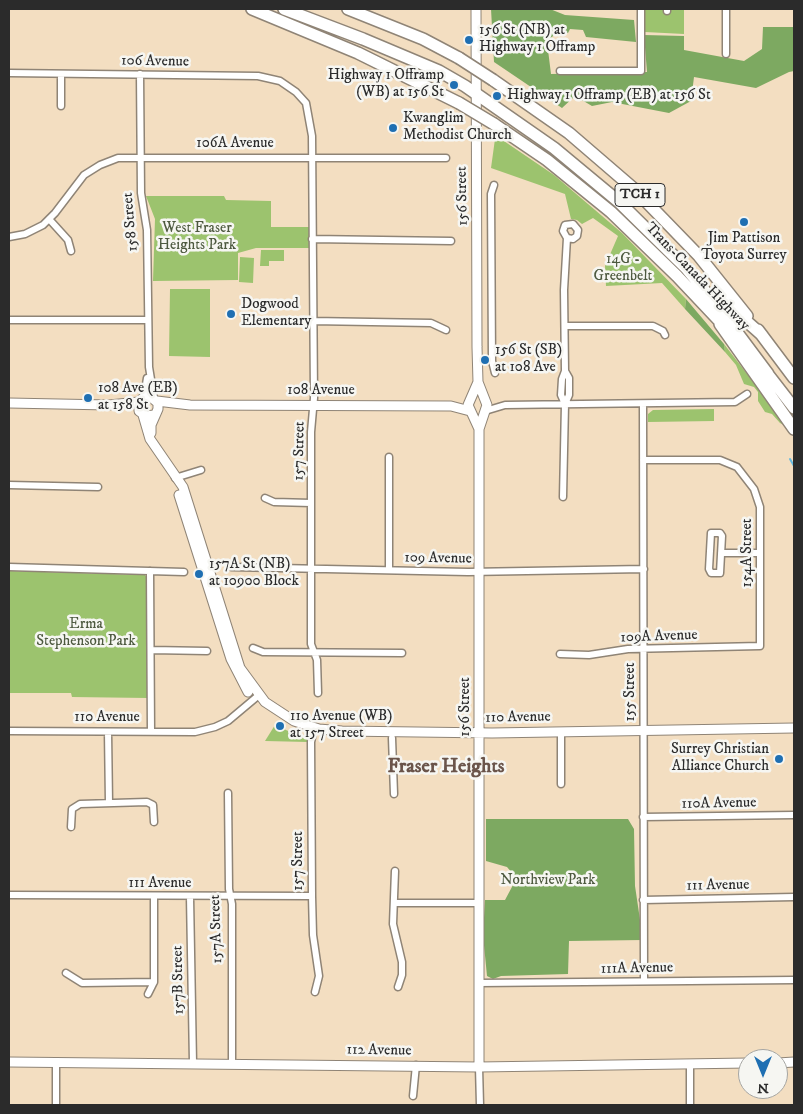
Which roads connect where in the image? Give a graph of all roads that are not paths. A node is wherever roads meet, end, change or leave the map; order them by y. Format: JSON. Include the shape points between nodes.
{"nodes":[{"id":1,"x":252,"y":9,"type":"edge"},
{"id":2,"x":284,"y":9,"type":"edge"},
{"id":3,"x":304,"y":9,"type":"edge"},
{"id":4,"x":348,"y":9,"type":"edge"},
{"id":5,"x":476,"y":9,"type":"edge"},
{"id":6,"x":641,"y":9,"type":"edge"},
{"id":7,"x":726,"y":9,"type":"edge"},
{"id":8,"x":726,"y":54,"type":"dead end"},
{"id":9,"x":560,"y":70,"type":"dead end"},
{"id":10,"x":9,"y":73,"type":"edge"},
{"id":11,"x":61,"y":74,"type":"junction"},
{"id":12,"x":140,"y":74,"type":"junction"},
{"id":13,"x":476,"y":90,"type":"junction"},
{"id":14,"x":296,"y":92,"type":"joint"},
{"id":15,"x":61,"y":106,"type":"dead end"},
{"id":16,"x":140,"y":157,"type":"junction"},
{"id":17,"x":312,"y":157,"type":"junction"},
{"id":18,"x":446,"y":158,"type":"dead end"},
{"id":19,"x":494,"y":186,"type":"dead end"},
{"id":20,"x":49,"y":220,"type":"junction"},
{"id":21,"x":9,"y":237,"type":"edge"},
{"id":22,"x":567,"y":238,"type":"dead end"},
{"id":23,"x":312,"y":239,"type":"junction"},
{"id":24,"x":451,"y":241,"type":"dead end"},
{"id":25,"x":71,"y":251,"type":"dead end"},
{"id":26,"x":712,"y":313,"type":"junction"},
{"id":27,"x":9,"y":320,"type":"edge"},
{"id":28,"x":148,"y":320,"type":"junction"},
{"id":29,"x":312,"y":321,"type":"junction"},
{"id":30,"x":565,"y":326,"type":"junction"},
{"id":31,"x":446,"y":330,"type":"dead end"},
{"id":32,"x":665,"y":335,"type":"dead end"},
{"id":33,"x":762,"y":335,"type":"junction"},
{"id":34,"x":148,"y":367,"type":"junction"},
{"id":35,"x":495,"y":372,"type":"dead end"},
{"id":36,"x":768,"y":374,"type":"junction"},
{"id":37,"x":793,"y":375,"type":"edge"},
{"id":38,"x":478,"y":382,"type":"junction"},
{"id":39,"x":748,"y":394,"type":"dead end"},
{"id":40,"x":155,"y":399,"type":"junction"},
{"id":41,"x":471,"y":400,"type":"junction"},
{"id":42,"x":484,"y":400,"type":"junction"},
{"id":43,"x":9,"y":403,"type":"edge"},
{"id":44,"x":565,"y":404,"type":"junction"},
{"id":45,"x":643,"y":404,"type":"junction"},
{"id":46,"x":190,"y":405,"type":"junction"},
{"id":47,"x":314,"y":405,"type":"junction"},
{"id":48,"x":505,"y":405,"type":"junction"},
{"id":49,"x":141,"y":406,"type":"junction"},
{"id":50,"x":451,"y":406,"type":"junction"},
{"id":51,"x":794,"y":408,"type":"edge"},
{"id":52,"x":471,"y":412,"type":"junction"},
{"id":53,"x":484,"y":412,"type":"junction"},
{"id":54,"x":155,"y":413,"type":"junction"},
{"id":55,"x":479,"y":429,"type":"junction"},
{"id":56,"x":794,"y":429,"type":"edge"},
{"id":57,"x":154,"y":444,"type":"junction"},
{"id":58,"x":389,"y":457,"type":"dead end"},
{"id":59,"x":643,"y":460,"type":"junction"},
{"id":60,"x":200,"y":470,"type":"dead end"},
{"id":61,"x":176,"y":480,"type":"junction"},
{"id":62,"x":9,"y":485,"type":"edge"},
{"id":63,"x":98,"y":487,"type":"dead end"},
{"id":64,"x":563,"y":497,"type":"dead end"},
{"id":65,"x":265,"y":498,"type":"dead end"},
{"id":66,"x":311,"y":503,"type":"junction"},
{"id":67,"x":721,"y":553,"type":"junction"},
{"id":68,"x":760,"y":553,"type":"junction"},
{"id":69,"x":9,"y":567,"type":"edge"},
{"id":70,"x":231,"y":567,"type":"dead end"},
{"id":71,"x":311,"y":569,"type":"junction"},
{"id":72,"x":644,"y":569,"type":"junction"},
{"id":73,"x":389,"y":570,"type":"junction"},
{"id":74,"x":150,"y":571,"type":"junction"},
{"id":75,"x":184,"y":572,"type":"dead end"},
{"id":76,"x":479,"y":572,"type":"junction"},
{"id":77,"x":253,"y":648,"type":"dead end"},
{"id":78,"x":644,"y":648,"type":"junction"},
{"id":79,"x":763,"y":649,"type":"joint"},
{"id":80,"x":152,"y":650,"type":"junction"},
{"id":81,"x":207,"y":651,"type":"dead end"},
{"id":82,"x":313,"y":652,"type":"junction"},
{"id":83,"x":402,"y":654,"type":"dead end"},
{"id":84,"x":560,"y":654,"type":"dead end"},
{"id":85,"x":318,"y":693,"type":"dead end"},
{"id":86,"x":256,"y":696,"type":"junction"},
{"id":87,"x":794,"y":728,"type":"edge"},
{"id":88,"x":9,"y":731,"type":"edge"},
{"id":89,"x":313,"y":731,"type":"junction"},
{"id":90,"x":108,"y":732,"type":"junction"},
{"id":91,"x":151,"y":732,"type":"junction"},
{"id":92,"x":427,"y":732,"type":"junction"},
{"id":93,"x":644,"y":733,"type":"junction"},
{"id":94,"x":794,"y":734,"type":"edge"},
{"id":95,"x":561,"y":735,"type":"junction"},
{"id":96,"x":480,"y":736,"type":"junction"},
{"id":97,"x":392,"y":738,"type":"junction"},
{"id":98,"x":561,"y":784,"type":"dead end"},
{"id":99,"x":228,"y":793,"type":"dead end"},
{"id":100,"x":394,"y":794,"type":"dead end"},
{"id":101,"x":109,"y":803,"type":"junction"},
{"id":102,"x":794,"y":815,"type":"edge"},
{"id":103,"x":643,"y":817,"type":"junction"},
{"id":104,"x":154,"y":822,"type":"dead end"},
{"id":105,"x":70,"y":827,"type":"dead end"},
{"id":106,"x":395,"y":871,"type":"dead end"},
{"id":107,"x":9,"y":896,"type":"edge"},
{"id":108,"x":154,"y":896,"type":"junction"},
{"id":109,"x":190,"y":896,"type":"junction"},
{"id":110,"x":231,"y":896,"type":"junction"},
{"id":111,"x":312,"y":896,"type":"junction"},
{"id":112,"x":794,"y":897,"type":"edge"},
{"id":113,"x":643,"y":900,"type":"junction"},
{"id":114,"x":395,"y":902,"type":"junction"},
{"id":115,"x":478,"y":903,"type":"junction"},
{"id":116,"x":66,"y":973,"type":"dead end"},
{"id":117,"x":794,"y":980,"type":"edge"},
{"id":118,"x":644,"y":981,"type":"junction"},
{"id":119,"x":154,"y":982,"type":"junction"},
{"id":120,"x":479,"y":983,"type":"junction"},
{"id":121,"x":398,"y":987,"type":"dead end"},
{"id":122,"x":315,"y":992,"type":"dead end"},
{"id":123,"x":148,"y":994,"type":"dead end"},
{"id":124,"x":9,"y":1062,"type":"edge"},
{"id":125,"x":56,"y":1062,"type":"junction"},
{"id":126,"x":193,"y":1063,"type":"junction"},
{"id":127,"x":738,"y":1063,"type":"edge"},
{"id":128,"x":232,"y":1064,"type":"junction"},
{"id":129,"x":690,"y":1064,"type":"junction"},
{"id":130,"x":416,"y":1065,"type":"junction"},
{"id":131,"x":479,"y":1067,"type":"junction"},
{"id":132,"x":413,"y":1096,"type":"dead end"},
{"id":133,"x":56,"y":1105,"type":"edge"},
{"id":134,"x":480,"y":1105,"type":"edge"},
{"id":135,"x":690,"y":1105,"type":"edge"}],
"edges":[{"from":1,"to":26,"type":"highway","name":"Trans-Canada Highway","number":"TCH 1","bridge":true,"via":[[358,53],[494,124],[547,160],[611,212]]},
{"from":2,"to":13,"type":"highway","via":[[414,60]]},
{"from":3,"to":13,"type":"highway","via":[[417,54]]},
{"from":4,"to":33,"type":"highway","name":"Trans-Canada Highway","number":"TCH 1","bridge":true,"via":[[423,39],[458,58],[569,133],[634,189],[699,256]]},
{"from":5,"to":13,"type":"street","name":"156 Street"},
{"from":6,"to":9,"type":"street","via":[[640,70]]},
{"from":7,"to":8,"type":"street"},
{"from":10,"to":11,"type":"street","name":"106 Avenue"},
{"from":11,"to":12,"type":"street","name":"106 Avenue"},
{"from":11,"to":15,"type":"street"},
{"from":12,"to":14,"type":"street","name":"106 Avenue","via":[[258,76],[280,81]]},
{"from":12,"to":16,"type":"street","name":"158 Street"},
{"from":13,"to":33,"type":"highway","via":[[559,143],[590,168],[653,225],[724,302]]},
{"from":13,"to":36,"type":"highway","via":[[554,148],[648,230],[718,307]]},
{"from":13,"to":38,"type":"street","name":"156 Street"},
{"from":14,"to":17,"type":"street","name":"157 Street","via":[[306,103],[310,118]]},
{"from":16,"to":17,"type":"street","name":"106A Avenue"},
{"from":16,"to":20,"type":"street","name":"106A Avenue","via":[[118,158],[92,169]]},
{"from":16,"to":28,"type":"street","name":"158 Street","via":[[147,230]]},
{"from":17,"to":18,"type":"street","name":"106A Avenue"},
{"from":17,"to":23,"type":"street","name":"157 Street"},
{"from":19,"to":35,"type":"street","name":"156 Street","via":[[491,194],[492,361]]},
{"from":20,"to":21,"type":"street","via":[[31,232]]},
{"from":20,"to":25,"type":"street","via":[[68,240]]},
{"from":22,"to":30,"type":"street","via":[[564,256]]},
{"from":23,"to":24,"type":"street"},
{"from":23,"to":29,"type":"street","name":"157 Street"},
{"from":26,"to":36,"type":"highway","name":"Trans-Canada Highway","number":"TCH 1"},
{"from":26,"to":56,"type":"highway"},
{"from":27,"to":28,"type":"street"},
{"from":28,"to":34,"type":"street","name":"158 Street"},
{"from":29,"to":31,"type":"street","via":[[431,323]]},
{"from":29,"to":47,"type":"street","name":"157 Street"},
{"from":30,"to":32,"type":"street","via":[[654,326]]},
{"from":30,"to":44,"type":"street","via":[[565,371],[561,395]]},
{"from":33,"to":37,"type":"highway","name":"Trans-Canada Highway","number":"TCH 1"},
{"from":34,"to":40,"type":"street","name":"158 Street"},
{"from":34,"to":49,"type":"street","name":"158 Street"},
{"from":36,"to":51,"type":"highway","name":"Trans-Canada Highway","number":"TCH 1"},
{"from":38,"to":41,"type":"street","name":"156 Street"},
{"from":38,"to":42,"type":"street","name":"156 Street"},
{"from":39,"to":45,"type":"street","via":[[735,402]]},
{"from":40,"to":46,"type":"street","name":"108 Avenue"},
{"from":40,"to":49,"type":"street","name":"108 Avenue"},
{"from":40,"to":54,"type":"street"},
{"from":41,"to":42,"type":"street","name":"108 Avenue","via":[[479,396]]},
{"from":41,"to":50,"type":"street","name":"108 Avenue"},
{"from":41,"to":52,"type":"street"},
{"from":42,"to":48,"type":"street"},
{"from":42,"to":53,"type":"street","name":"156 Street"},
{"from":43,"to":49,"type":"street"},
{"from":44,"to":45,"type":"street"},
{"from":44,"to":48,"type":"street"},
{"from":44,"to":64,"type":"street"},
{"from":45,"to":59,"type":"street","name":"155 Street"},
{"from":46,"to":47,"type":"street","name":"108 Avenue"},
{"from":46,"to":54,"type":"street","name":"108 Avenue"},
{"from":47,"to":50,"type":"street","name":"108 Avenue"},
{"from":47,"to":66,"type":"street","name":"157 Street"},
{"from":48,"to":53,"type":"street"},
{"from":49,"to":54,"type":"street","name":"108 Avenue"},
{"from":49,"to":57,"type":"street","via":[[148,436]]},
{"from":50,"to":52,"type":"street","name":"108 Avenue"},
{"from":52,"to":53,"type":"street"},
{"from":52,"to":55,"type":"street","name":"156 Street"},
{"from":53,"to":55,"type":"street","name":"156 Street"},
{"from":54,"to":57,"type":"street","via":[[151,432]]},
{"from":55,"to":76,"type":"street","name":"156 Street"},
{"from":57,"to":61,"type":"street"},
{"from":58,"to":73,"type":"street"},
{"from":59,"to":68,"type":"street","name":"154A Street","via":[[720,460],[737,467],[754,489],[760,507]]},
{"from":59,"to":72,"type":"street","name":"155 Street"},
{"from":60,"to":61,"type":"street"},
{"from":61,"to":86,"type":"street","via":[[183,512],[231,659],[240,680]]},
{"from":62,"to":63,"type":"street"},
{"from":65,"to":66,"type":"street","via":[[274,502]]},
{"from":66,"to":71,"type":"street","name":"157 Street"},
{"from":67,"to":67,"type":"street","via":[[722,536],[711,533],[711,572],[722,569]]},
{"from":67,"to":68,"type":"street"},
{"from":68,"to":79,"type":"street","name":"154A Street"},
{"from":69,"to":74,"type":"street"},
{"from":70,"to":71,"type":"street","name":"109 Avenue"},
{"from":71,"to":73,"type":"street","name":"109 Avenue"},
{"from":71,"to":82,"type":"street","name":"157 Street"},
{"from":72,"to":76,"type":"street","name":"109 Avenue"},
{"from":72,"to":78,"type":"street","name":"155 Street"},
{"from":73,"to":76,"type":"street","name":"109 Avenue"},
{"from":74,"to":75,"type":"street"},
{"from":74,"to":80,"type":"street"},
{"from":76,"to":96,"type":"street","name":"156 Street"},
{"from":77,"to":82,"type":"street","via":[[263,652]]},
{"from":78,"to":79,"type":"street","name":"109A Avenue"},
{"from":78,"to":84,"type":"street","name":"109A Avenue","via":[[594,655]]},
{"from":78,"to":93,"type":"street","name":"155 Street"},
{"from":80,"to":81,"type":"street"},
{"from":80,"to":91,"type":"street"},
{"from":82,"to":83,"type":"street"},
{"from":82,"to":85,"type":"street","name":"157 Street","via":[[317,660]]},
{"from":86,"to":89,"type":"street","name":"110 Avenue","via":[[282,721]]},
{"from":86,"to":91,"type":"street","name":"110 Avenue","via":[[215,728],[195,732]]},
{"from":87,"to":93,"type":"street","name":"110 Avenue"},
{"from":88,"to":90,"type":"street","name":"110 Avenue"},
{"from":89,"to":92,"type":"street","name":"110 Avenue"},
{"from":89,"to":97,"type":"street","name":"110 Avenue","via":[[331,736]]},
{"from":89,"to":111,"type":"street","name":"157 Street"},
{"from":90,"to":91,"type":"street","name":"110 Avenue"},
{"from":90,"to":101,"type":"street"},
{"from":92,"to":96,"type":"street","name":"110 Avenue"},
{"from":92,"to":97,"type":"street"},
{"from":93,"to":94,"type":"street","name":"110 Avenue"},
{"from":93,"to":95,"type":"street","name":"110 Avenue"},
{"from":93,"to":103,"type":"street","name":"155 Street"},
{"from":95,"to":96,"type":"street","name":"110 Avenue"},
{"from":95,"to":98,"type":"street"},
{"from":96,"to":97,"type":"street","name":"110 Avenue"},
{"from":96,"to":115,"type":"street","name":"156 Street"},
{"from":97,"to":100,"type":"street"},
{"from":99,"to":110,"type":"street","name":"157A Street"},
{"from":101,"to":104,"type":"street","via":[[147,802],[153,805]]},
{"from":101,"to":105,"type":"street","via":[[76,805],[72,809]]},
{"from":102,"to":103,"type":"street","name":"110A Avenue"},
{"from":103,"to":113,"type":"street","name":"155 Street"},
{"from":106,"to":114,"type":"street"},
{"from":107,"to":108,"type":"street","name":"111 Avenue"},
{"from":108,"to":109,"type":"street","name":"111 Avenue"},
{"from":108,"to":119,"type":"street"},
{"from":109,"to":110,"type":"street","name":"111 Avenue"},
{"from":109,"to":126,"type":"street","name":"157B Street"},
{"from":110,"to":111,"type":"street","name":"111 Avenue"},
{"from":110,"to":128,"type":"street","name":"157A Street"},
{"from":111,"to":122,"type":"street","name":"157 Street","via":[[312,935],[319,976]]},
{"from":112,"to":113,"type":"street","name":"111 Avenue"},
{"from":113,"to":118,"type":"street","name":"155 Street"},
{"from":114,"to":115,"type":"street"},
{"from":114,"to":121,"type":"street","via":[[394,929],[402,962]]},
{"from":115,"to":120,"type":"street","name":"156 Street"},
{"from":116,"to":119,"type":"street","via":[[82,983]]},
{"from":117,"to":118,"type":"street","name":"111A Avenue"},
{"from":118,"to":120,"type":"street","name":"111A Avenue"},
{"from":119,"to":123,"type":"street"},
{"from":120,"to":131,"type":"street","name":"156 Street"},
{"from":124,"to":125,"type":"street","name":"112 Avenue"},
{"from":125,"to":126,"type":"street","name":"112 Avenue"},
{"from":125,"to":133,"type":"street"},
{"from":126,"to":128,"type":"street","name":"112 Avenue"},
{"from":127,"to":129,"type":"street","name":"112 Avenue"},
{"from":128,"to":130,"type":"street","name":"112 Avenue"},
{"from":129,"to":131,"type":"street","name":"112 Avenue"},
{"from":129,"to":135,"type":"street"},
{"from":130,"to":131,"type":"street","name":"112 Avenue"},
{"from":130,"to":132,"type":"street"},
{"from":131,"to":134,"type":"street","name":"156 Street"}]}
